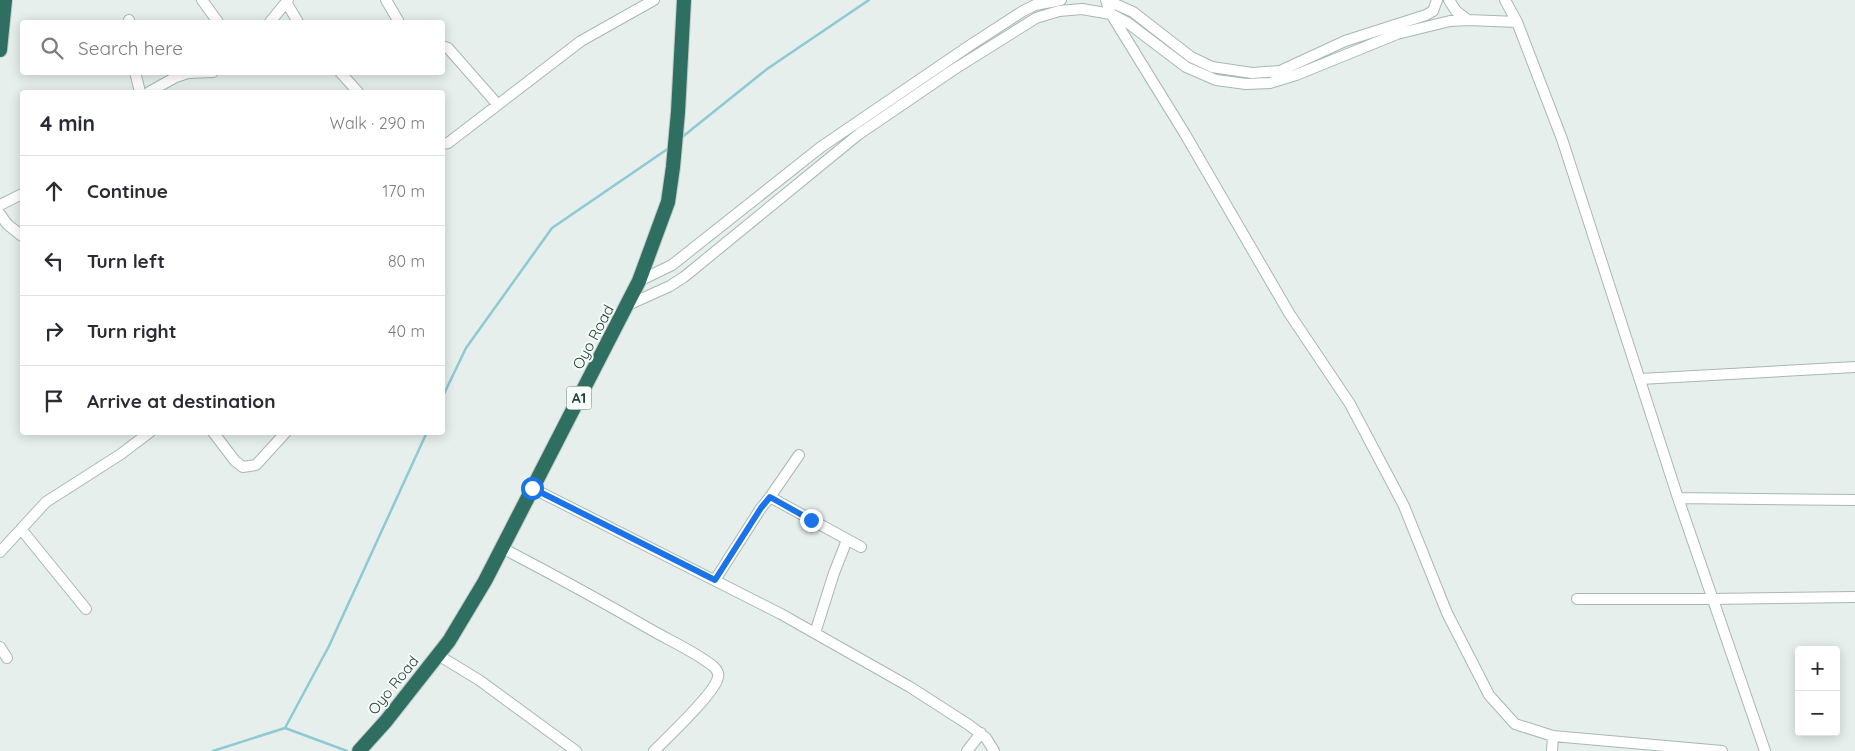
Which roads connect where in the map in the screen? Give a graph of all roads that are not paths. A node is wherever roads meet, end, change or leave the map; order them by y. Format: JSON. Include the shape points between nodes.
{"nodes":[{"id":1,"x":5,"y":0,"type":"edge"},
{"id":2,"x":202,"y":0,"type":"edge"},
{"id":3,"x":386,"y":0,"type":"edge"},
{"id":4,"x":654,"y":0,"type":"edge"},
{"id":5,"x":684,"y":0,"type":"edge"},
{"id":6,"x":1061,"y":0,"type":"edge"},
{"id":7,"x":1106,"y":0,"type":"edge"},
{"id":8,"x":1438,"y":0,"type":"edge"},
{"id":9,"x":1449,"y":0,"type":"edge"},
{"id":10,"x":1505,"y":0,"type":"edge"},
{"id":11,"x":287,"y":1,"type":"edge"},
{"id":12,"x":1111,"y":14,"type":"junction"},
{"id":13,"x":217,"y":20,"type":"edge"},
{"id":14,"x":272,"y":20,"type":"edge"},
{"id":15,"x":297,"y":20,"type":"edge"},
{"id":16,"x":398,"y":20,"type":"edge"},
{"id":17,"x":1468,"y":20,"type":"junction"},
{"id":18,"x":1517,"y":22,"type":"junction"},
{"id":19,"x":445,"y":47,"type":"edge"},
{"id":20,"x":0,"y":50,"type":"edge"},
{"id":21,"x":136,"y":75,"type":"edge"},
{"id":22,"x":182,"y":75,"type":"edge"},
{"id":23,"x":343,"y":75,"type":"edge"},
{"id":24,"x":140,"y":90,"type":"edge"},
{"id":25,"x":153,"y":90,"type":"edge"},
{"id":26,"x":356,"y":90,"type":"edge"},
{"id":27,"x":498,"y":105,"type":"junction"},
{"id":28,"x":445,"y":144,"type":"edge"},
{"id":29,"x":20,"y":195,"type":"edge"},
{"id":30,"x":0,"y":205,"type":"edge"},
{"id":31,"x":0,"y":214,"type":"edge"},
{"id":32,"x":20,"y":234,"type":"edge"},
{"id":33,"x":640,"y":281,"type":"junction"},
{"id":34,"x":628,"y":304,"type":"junction"},
{"id":35,"x":1855,"y":367,"type":"edge"},
{"id":36,"x":1640,"y":379,"type":"junction"},
{"id":37,"x":146,"y":435,"type":"edge"},
{"id":38,"x":215,"y":435,"type":"edge"},
{"id":39,"x":283,"y":435,"type":"edge"},
{"id":40,"x":799,"y":455,"type":"dead end"},
{"id":41,"x":532,"y":488,"type":"junction"},
{"id":42,"x":770,"y":497,"type":"junction"},
{"id":43,"x":1678,"y":498,"type":"junction"},
{"id":44,"x":1855,"y":500,"type":"edge"},
{"id":45,"x":21,"y":529,"type":"junction"},
{"id":46,"x":847,"y":540,"type":"junction"},
{"id":47,"x":861,"y":547,"type":"dead end"},
{"id":48,"x":502,"y":548,"type":"junction"},
{"id":49,"x":0,"y":552,"type":"edge"},
{"id":50,"x":715,"y":580,"type":"junction"},
{"id":51,"x":1855,"y":597,"type":"edge"},
{"id":52,"x":1577,"y":599,"type":"dead end"},
{"id":53,"x":1712,"y":599,"type":"junction"},
{"id":54,"x":86,"y":609,"type":"dead end"},
{"id":55,"x":815,"y":633,"type":"junction"},
{"id":56,"x":0,"y":647,"type":"edge"},
{"id":57,"x":438,"y":655,"type":"junction"},
{"id":58,"x":7,"y":658,"type":"dead end"},
{"id":59,"x":981,"y":734,"type":"junction"},
{"id":60,"x":1553,"y":736,"type":"junction"},
{"id":61,"x":1654,"y":748,"type":"edge"},
{"id":62,"x":359,"y":751,"type":"edge"},
{"id":63,"x":576,"y":751,"type":"edge"},
{"id":64,"x":654,"y":751,"type":"edge"},
{"id":65,"x":967,"y":751,"type":"edge"},
{"id":66,"x":994,"y":751,"type":"edge"},
{"id":67,"x":1552,"y":751,"type":"edge"},
{"id":68,"x":1722,"y":751,"type":"edge"},
{"id":69,"x":1765,"y":751,"type":"edge"}],
"edges":[{"from":1,"to":20,"type":"highway"},
{"from":2,"to":13,"type":"street"},
{"from":3,"to":16,"type":"street"},
{"from":4,"to":27,"type":"street","via":[[581,41]]},
{"from":5,"to":33,"type":"highway","name":"Oyo Road","number":"A1","via":[[675,148],[668,202]]},
{"from":6,"to":33,"type":"street","via":[[1035,5],[969,46],[821,147],[672,265]]},
{"from":7,"to":8,"type":"street","via":[[1133,12],[1191,57],[1212,67],[1252,73],[1280,71],[1345,41],[1426,15]]},
{"from":7,"to":12,"type":"street"},
{"from":9,"to":17,"type":"street","via":[[1456,11]]},
{"from":10,"to":18,"type":"street"},
{"from":11,"to":14,"type":"street"},
{"from":11,"to":15,"type":"street"},
{"from":12,"to":17,"type":"street","via":[[1186,67],[1216,80],[1246,84],[1270,83],[1296,75],[1397,34],[1450,21]]},
{"from":12,"to":34,"type":"street","via":[[1059,11],[1036,18],[859,134],[684,277]]},
{"from":12,"to":60,"type":"street","via":[[1289,313],[1350,404],[1404,506],[1447,613],[1488,694],[1514,724]]},
{"from":17,"to":18,"type":"street"},
{"from":18,"to":36,"type":"street","via":[[1562,139]]},
{"from":19,"to":27,"type":"street"},
{"from":21,"to":24,"type":"street"},
{"from":22,"to":25,"type":"street"},
{"from":23,"to":26,"type":"street"},
{"from":27,"to":28,"type":"street"},
{"from":29,"to":30,"type":"street"},
{"from":31,"to":32,"type":"street"},
{"from":33,"to":34,"type":"highway","name":"Oyo Road","number":"A1"},
{"from":34,"to":41,"type":"highway","name":"Oyo Road","number":"A1"},
{"from":35,"to":36,"type":"street"},
{"from":36,"to":43,"type":"street"},
{"from":37,"to":45,"type":"street","via":[[46,502]]},
{"from":38,"to":39,"type":"street","via":[[234,461],[243,467],[256,465]]},
{"from":40,"to":42,"type":"street"},
{"from":41,"to":48,"type":"highway","name":"Oyo Road","number":"A1"},
{"from":41,"to":50,"type":"street"},
{"from":42,"to":46,"type":"street"},
{"from":42,"to":50,"type":"street"},
{"from":43,"to":44,"type":"street"},
{"from":43,"to":53,"type":"street"},
{"from":45,"to":49,"type":"street"},
{"from":45,"to":54,"type":"street"},
{"from":46,"to":47,"type":"street"},
{"from":46,"to":55,"type":"street"},
{"from":48,"to":57,"type":"highway","name":"Oyo Road","number":"A1","via":[[454,634]]},
{"from":48,"to":64,"type":"street","via":[[588,593],[718,671],[716,683]]},
{"from":50,"to":55,"type":"street"},
{"from":51,"to":53,"type":"street"},
{"from":52,"to":53,"type":"street"},
{"from":53,"to":69,"type":"street"},
{"from":55,"to":59,"type":"street","via":[[910,687]]},
{"from":56,"to":58,"type":"street"},
{"from":57,"to":62,"type":"highway","name":"Oyo Road","number":"A1"},
{"from":57,"to":63,"type":"street","via":[[479,680]]},
{"from":59,"to":65,"type":"street"},
{"from":59,"to":66,"type":"street"},
{"from":60,"to":61,"type":"street"},
{"from":60,"to":67,"type":"street"},
{"from":61,"to":68,"type":"street"}]}
